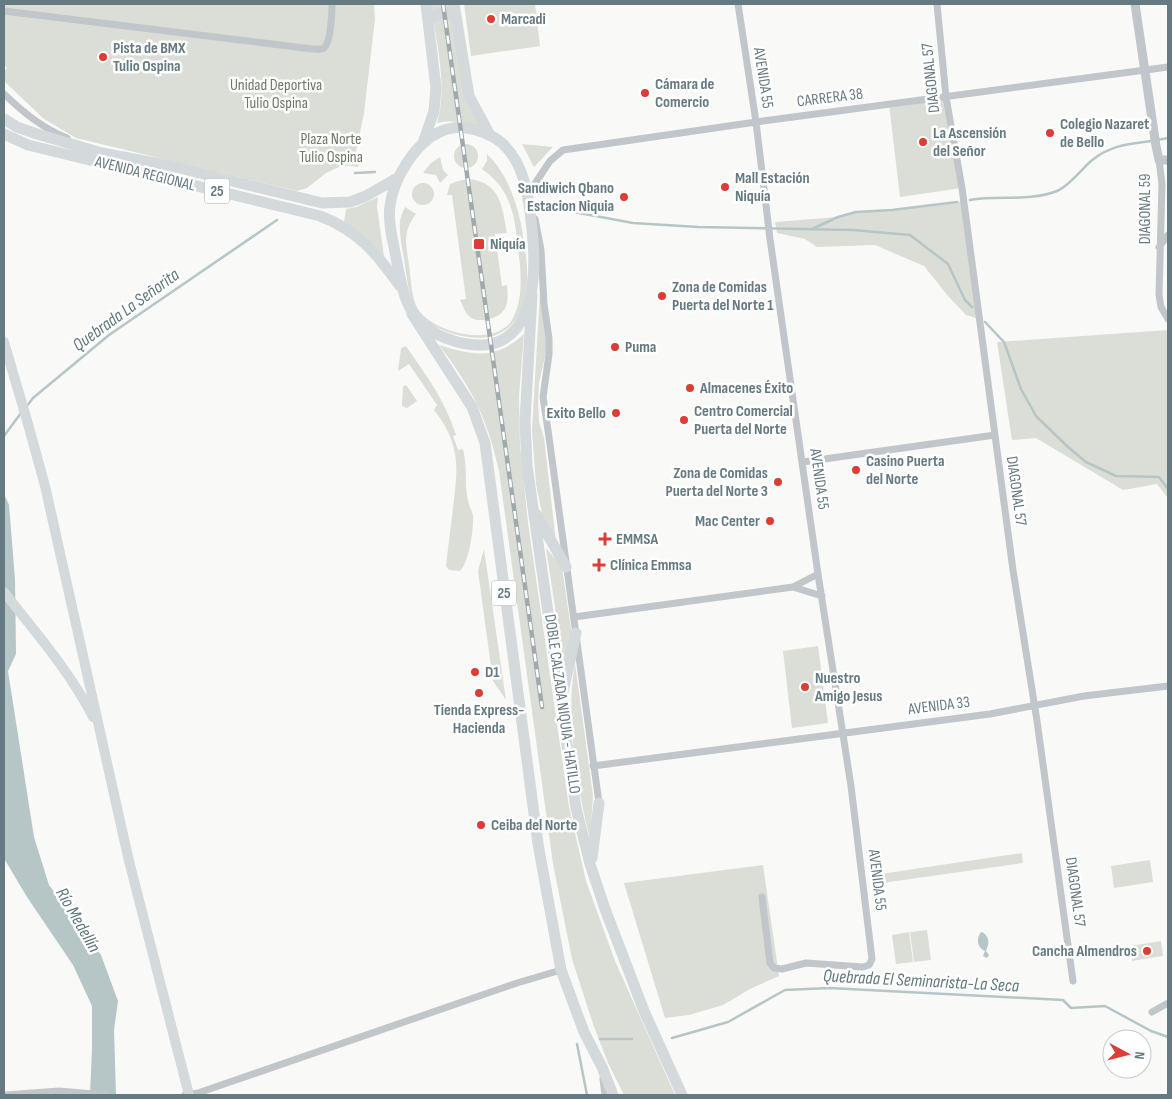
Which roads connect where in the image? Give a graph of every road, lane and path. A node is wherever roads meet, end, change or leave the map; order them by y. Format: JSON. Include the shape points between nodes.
{"nodes":[{"id":1,"x":332,"y":4,"type":"edge"},
{"id":2,"x":426,"y":4,"type":"edge"},
{"id":3,"x":738,"y":4,"type":"edge"},
{"id":4,"x":936,"y":4,"type":"edge"},
{"id":5,"x":1135,"y":4,"type":"edge"},
{"id":6,"x":455,"y":10,"type":"edge"},
{"id":7,"x":4,"y":11,"type":"edge"},
{"id":8,"x":428,"y":20,"type":"junction"},
{"id":9,"x":1168,"y":67,"type":"edge"},
{"id":10,"x":1144,"y":69,"type":"junction"},
{"id":11,"x":4,"y":94,"type":"edge"},
{"id":12,"x":946,"y":97,"type":"junction"},
{"id":13,"x":4,"y":119,"type":"edge"},
{"id":14,"x":756,"y":122,"type":"junction"},
{"id":15,"x":4,"y":134,"type":"edge"},
{"id":16,"x":490,"y":134,"type":"junction"},
{"id":17,"x":423,"y":143,"type":"junction"},
{"id":18,"x":102,"y":153,"type":"junction"},
{"id":19,"x":1164,"y":160,"type":"edge"},
{"id":20,"x":399,"y":177,"type":"junction"},
{"id":21,"x":528,"y":194,"type":"junction"},
{"id":22,"x":530,"y":207,"type":"junction"},
{"id":23,"x":1168,"y":235,"type":"edge"},
{"id":24,"x":1160,"y":247,"type":"junction"},
{"id":25,"x":404,"y":292,"type":"junction"},
{"id":26,"x":532,"y":295,"type":"junction"},
{"id":27,"x":412,"y":314,"type":"junction"},
{"id":28,"x":1168,"y":317,"type":"edge"},
{"id":29,"x":4,"y":342,"type":"edge"},
{"id":30,"x":995,"y":435,"type":"junction"},
{"id":31,"x":802,"y":462,"type":"junction"},
{"id":32,"x":533,"y":508,"type":"junction"},
{"id":33,"x":566,"y":566,"type":"junction"},
{"id":34,"x":818,"y":574,"type":"junction"},
{"id":35,"x":793,"y":587,"type":"junction"},
{"id":36,"x":4,"y":592,"type":"edge"},
{"id":37,"x":822,"y":596,"type":"junction"},
{"id":38,"x":574,"y":617,"type":"junction"},
{"id":39,"x":576,"y":633,"type":"junction"},
{"id":40,"x":1168,"y":686,"type":"edge"},
{"id":41,"x":561,"y":699,"type":"junction"},
{"id":42,"x":1034,"y":706,"type":"junction"},
{"id":43,"x":99,"y":730,"type":"junction"},
{"id":44,"x":842,"y":732,"type":"junction"},
{"id":45,"x":593,"y":766,"type":"junction"},
{"id":46,"x":599,"y":803,"type":"joint"},
{"id":47,"x":590,"y":864,"type":"junction"},
{"id":48,"x":762,"y":897,"type":"dead end"},
{"id":49,"x":561,"y":970,"type":"junction"},
{"id":50,"x":1073,"y":981,"type":"dead end"},
{"id":51,"x":1168,"y":1003,"type":"edge"},
{"id":52,"x":1152,"y":1012,"type":"dead end"},
{"id":53,"x":602,"y":1067,"type":"junction"},
{"id":54,"x":6,"y":1095,"type":"edge"},
{"id":55,"x":105,"y":1095,"type":"edge"},
{"id":56,"x":184,"y":1095,"type":"edge"},
{"id":57,"x":190,"y":1095,"type":"edge"},
{"id":58,"x":605,"y":1095,"type":"edge"},
{"id":59,"x":613,"y":1095,"type":"edge"},
{"id":60,"x":682,"y":1095,"type":"edge"}],
"edges":[{"from":1,"to":7,"type":"street","via":[[326,46],[322,49]]},
{"from":2,"to":8,"type":"main road"},
{"from":3,"to":14,"type":"street","name":"AVENIDA 55"},
{"from":4,"to":12,"type":"street","name":"DIAGONAL 57"},
{"from":5,"to":10,"type":"street","name":"DIAGONAL 59"},
{"from":6,"to":8,"type":"main road"},
{"from":6,"to":16,"type":"main road","via":[[469,96]]},
{"from":8,"to":17,"type":"main road","via":[[436,98]]},
{"from":9,"to":10,"type":"street","name":"CARRERA 38"},
{"from":10,"to":12,"type":"street","name":"CARRERA 38"},
{"from":10,"to":19,"type":"street","name":"DIAGONAL 59","via":[[1156,146]]},
{"from":11,"to":18,"type":"street","via":[[43,126]]},
{"from":12,"to":14,"type":"street","name":"CARRERA 38"},
{"from":12,"to":30,"type":"street","name":"DIAGONAL 57","via":[[962,188]]},
{"from":13,"to":18,"type":"main road","name":"AVENIDA REGIONAL","number":"25","via":[[36,134]]},
{"from":14,"to":21,"type":"street","name":"CARRERA 38","via":[[562,150],[550,160]]},
{"from":14,"to":31,"type":"street","name":"AVENIDA 55"},
{"from":15,"to":25,"type":"main road","name":"AVENIDA REGIONAL","number":"25","via":[[28,145],[334,221],[358,236],[372,250]]},
{"from":16,"to":17,"type":"main road","number":"25","via":[[472,128],[451,128]]},
{"from":16,"to":21,"type":"main road","number":"25","via":[[515,160]]},
{"from":17,"to":20,"type":"main road","number":"25"},
{"from":18,"to":20,"type":"main road","name":"AVENIDA REGIONAL","number":"25","via":[[171,166],[322,203],[350,202]]},
{"from":19,"to":24,"type":"street","name":"DIAGONAL 59"},
{"from":20,"to":25,"type":"main road","number":"25","via":[[389,217]]},
{"from":21,"to":22,"type":"main road","number":"25"},
{"from":22,"to":26,"type":"main road","number":"25","via":[[534,263]]},
{"from":22,"to":33,"type":"street","via":[[537,224],[541,250],[549,338],[544,405]]},
{"from":23,"to":24,"type":"street"},
{"from":24,"to":28,"type":"street","name":"DIAGONAL 59","via":[[1159,296]]},
{"from":25,"to":27,"type":"main road","number":"25"},
{"from":26,"to":27,"type":"main road","number":"25","via":[[520,325],[505,339],[492,344],[476,345],[442,337],[430,331]]},
{"from":26,"to":32,"type":"main road","name":"DOBLE CALZADA NIQUIA - HATILLO","number":"25","via":[[525,429]]},
{"from":27,"to":49,"type":"main road","number":"25","via":[[472,408],[485,443],[538,844]]},
{"from":29,"to":43,"type":"main road","via":[[63,565]]},
{"from":30,"to":31,"type":"street"},
{"from":30,"to":42,"type":"street","name":"DIAGONAL 57"},
{"from":31,"to":34,"type":"street","name":"AVENIDA 55"},
{"from":32,"to":33,"type":"main road"},
{"from":32,"to":41,"type":"main road","name":"DOBLE CALZADA NIQUIA - HATILLO","number":"25"},
{"from":33,"to":38,"type":"street"},
{"from":34,"to":35,"type":"street"},
{"from":34,"to":37,"type":"street","name":"AVENIDA 55"},
{"from":35,"to":37,"type":"street"},
{"from":35,"to":38,"type":"street"},
{"from":36,"to":43,"type":"main road","via":[[62,665]]},
{"from":37,"to":44,"type":"street","name":"AVENIDA 55"},
{"from":38,"to":39,"type":"street"},
{"from":39,"to":41,"type":"main road"},
{"from":39,"to":45,"type":"street"},
{"from":40,"to":42,"type":"street","name":"AVENIDA 33","via":[[1084,696]]},
{"from":41,"to":47,"type":"main road","name":"DOBLE CALZADA NIQUIA - HATILLO","number":"25","via":[[576,808]]},
{"from":42,"to":44,"type":"street","name":"AVENIDA 33"},
{"from":42,"to":50,"type":"street","name":"DIAGONAL 57"},
{"from":43,"to":57,"type":"main road","via":[[129,861]]},
{"from":44,"to":45,"type":"street","name":"AVENIDA 33"},
{"from":44,"to":48,"type":"street","name":"AVENIDA 55","via":[[872,959],[863,967],[806,963],[774,968],[770,963]]},
{"from":45,"to":46,"type":"street"},
{"from":46,"to":47,"type":"main road"},
{"from":47,"to":60,"type":"main road","name":"DOBLE CALZADA NIQUIA - HATILLO","number":"25","via":[[650,1023]]},
{"from":49,"to":53,"type":"main road","number":"25","via":[[584,1032]]},
{"from":49,"to":56,"type":"street","via":[[517,982],[198,1093]]},
{"from":51,"to":52,"type":"street"},
{"from":53,"to":58,"type":"street"},
{"from":53,"to":59,"type":"main road","number":"25"},
{"from":54,"to":55,"type":"street","via":[[59,1091]]}]}
